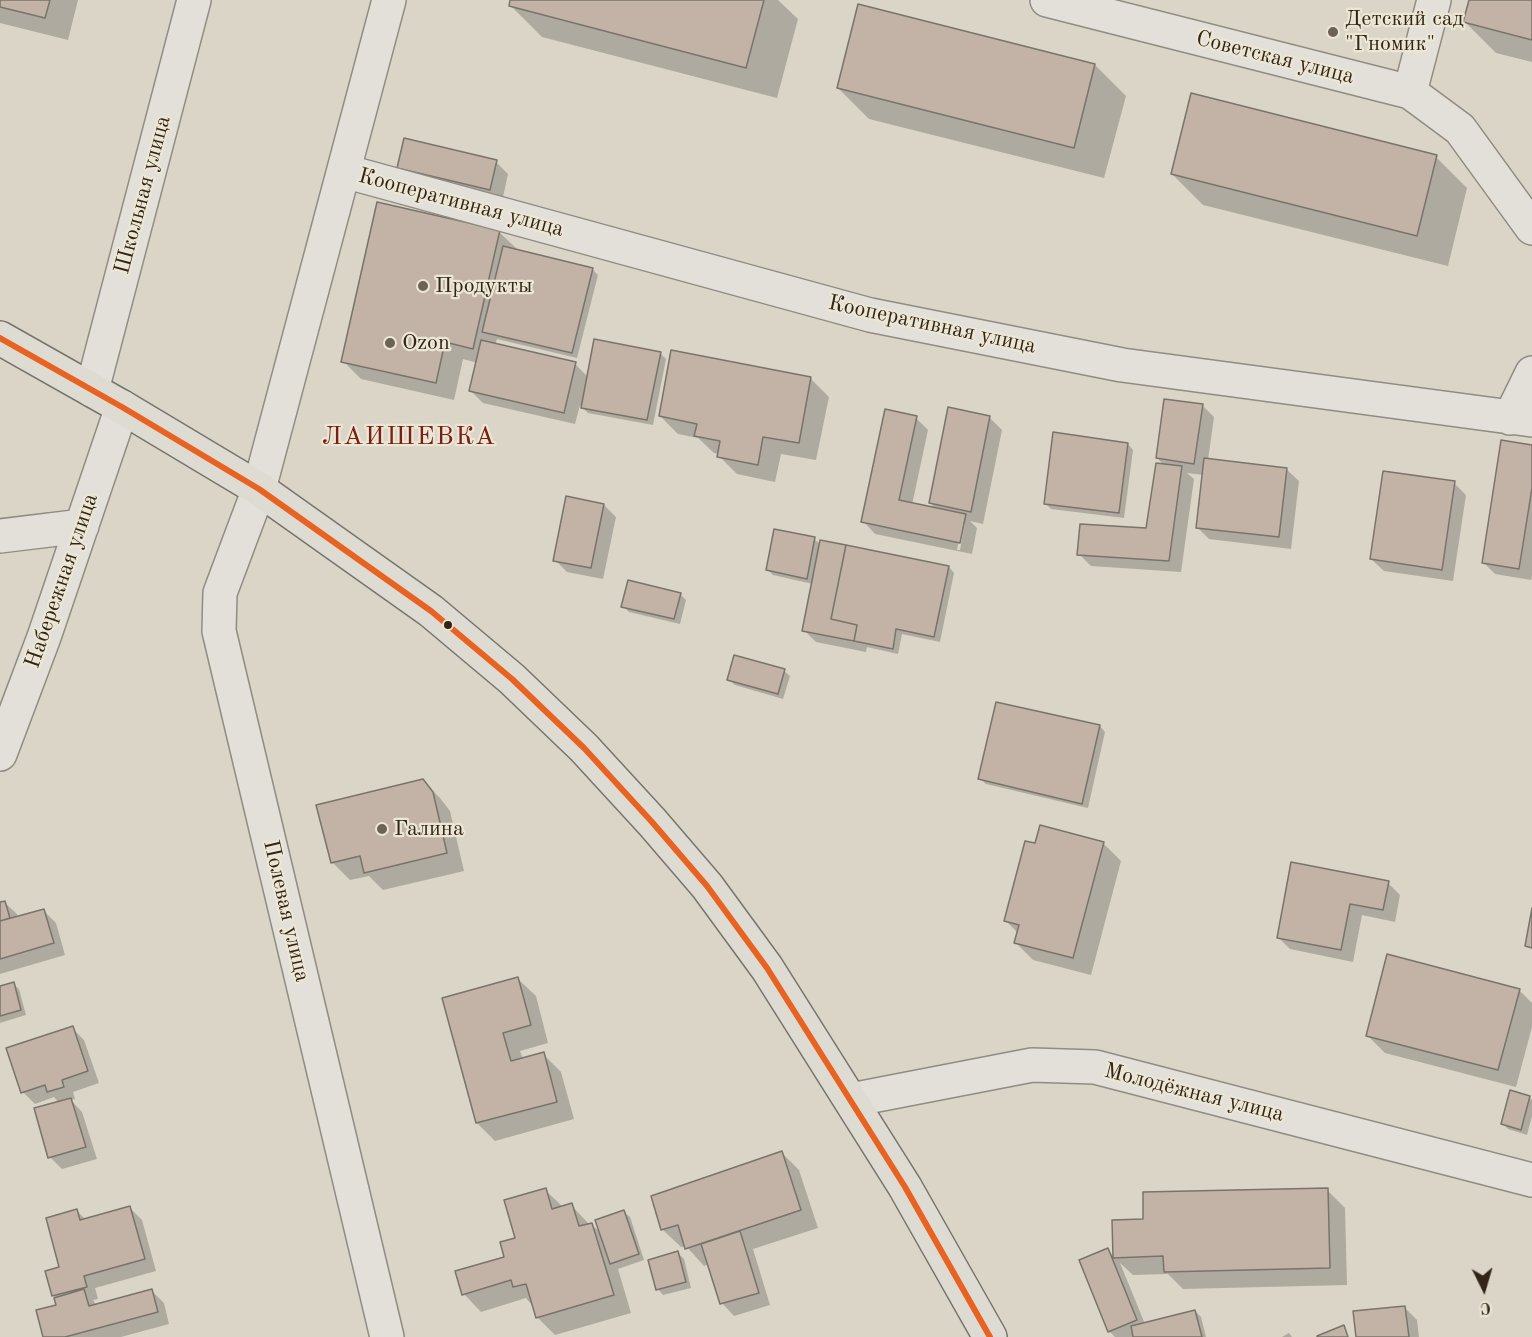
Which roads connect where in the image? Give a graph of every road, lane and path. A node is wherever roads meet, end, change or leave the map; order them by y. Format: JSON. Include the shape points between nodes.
{"nodes":[{"id":1,"x":194,"y":0,"type":"edge"},
{"id":2,"x":389,"y":0,"type":"edge"},
{"id":3,"x":1047,"y":0,"type":"edge"},
{"id":4,"x":1434,"y":0,"type":"edge"},
{"id":5,"x":1410,"y":92,"type":"junction"},
{"id":6,"x":344,"y":171,"type":"junction"},
{"id":7,"x":1532,"y":228,"type":"edge"},
{"id":8,"x":0,"y":338,"type":"edge"},
{"id":9,"x":1532,"y":373,"type":"edge"},
{"id":10,"x":92,"y":390,"type":"junction"},
{"id":11,"x":122,"y":407,"type":"junction"},
{"id":12,"x":1521,"y":419,"type":"edge"},
{"id":13,"x":259,"y":489,"type":"junction"},
{"id":14,"x":82,"y":526,"type":"junction"},
{"id":15,"x":0,"y":536,"type":"edge"},
{"id":16,"x":0,"y":754,"type":"edge"},
{"id":17,"x":851,"y":1100,"type":"junction"},
{"id":18,"x":1532,"y":1180,"type":"edge"},
{"id":19,"x":387,"y":1337,"type":"edge"},
{"id":20,"x":990,"y":1337,"type":"edge"}],
"edges":[{"from":1,"to":10,"type":"street","name":"Школьная улица"},
{"from":2,"to":6,"type":"street","name":"Полевая улица"},
{"from":3,"to":5,"type":"street","name":"Советская улица"},
{"from":4,"to":5,"type":"street"},
{"from":5,"to":7,"type":"street","via":[[1460,129]]},
{"from":6,"to":12,"type":"street","name":"Кооперативная улица","via":[[870,315],[1122,365]]},
{"from":6,"to":13,"type":"street","name":"Полевая улица"},
{"from":8,"to":10,"type":"highway"},
{"from":9,"to":12,"type":"street"},
{"from":10,"to":11,"type":"highway"},
{"from":11,"to":13,"type":"highway"},
{"from":11,"to":14,"type":"street","name":"Набережная улица"},
{"from":13,"to":17,"type":"highway","via":[[431,611],[512,679],[584,748],[707,886],[767,968]]},
{"from":13,"to":19,"type":"street","name":"Полевая улица","via":[[220,593],[219,631]]},
{"from":14,"to":15,"type":"street"},
{"from":14,"to":16,"type":"street","name":"Набережная улица"},
{"from":17,"to":18,"type":"street","name":"Молодёжная улица","via":[[1032,1065],[1095,1067]]},
{"from":17,"to":20,"type":"highway"}]}
